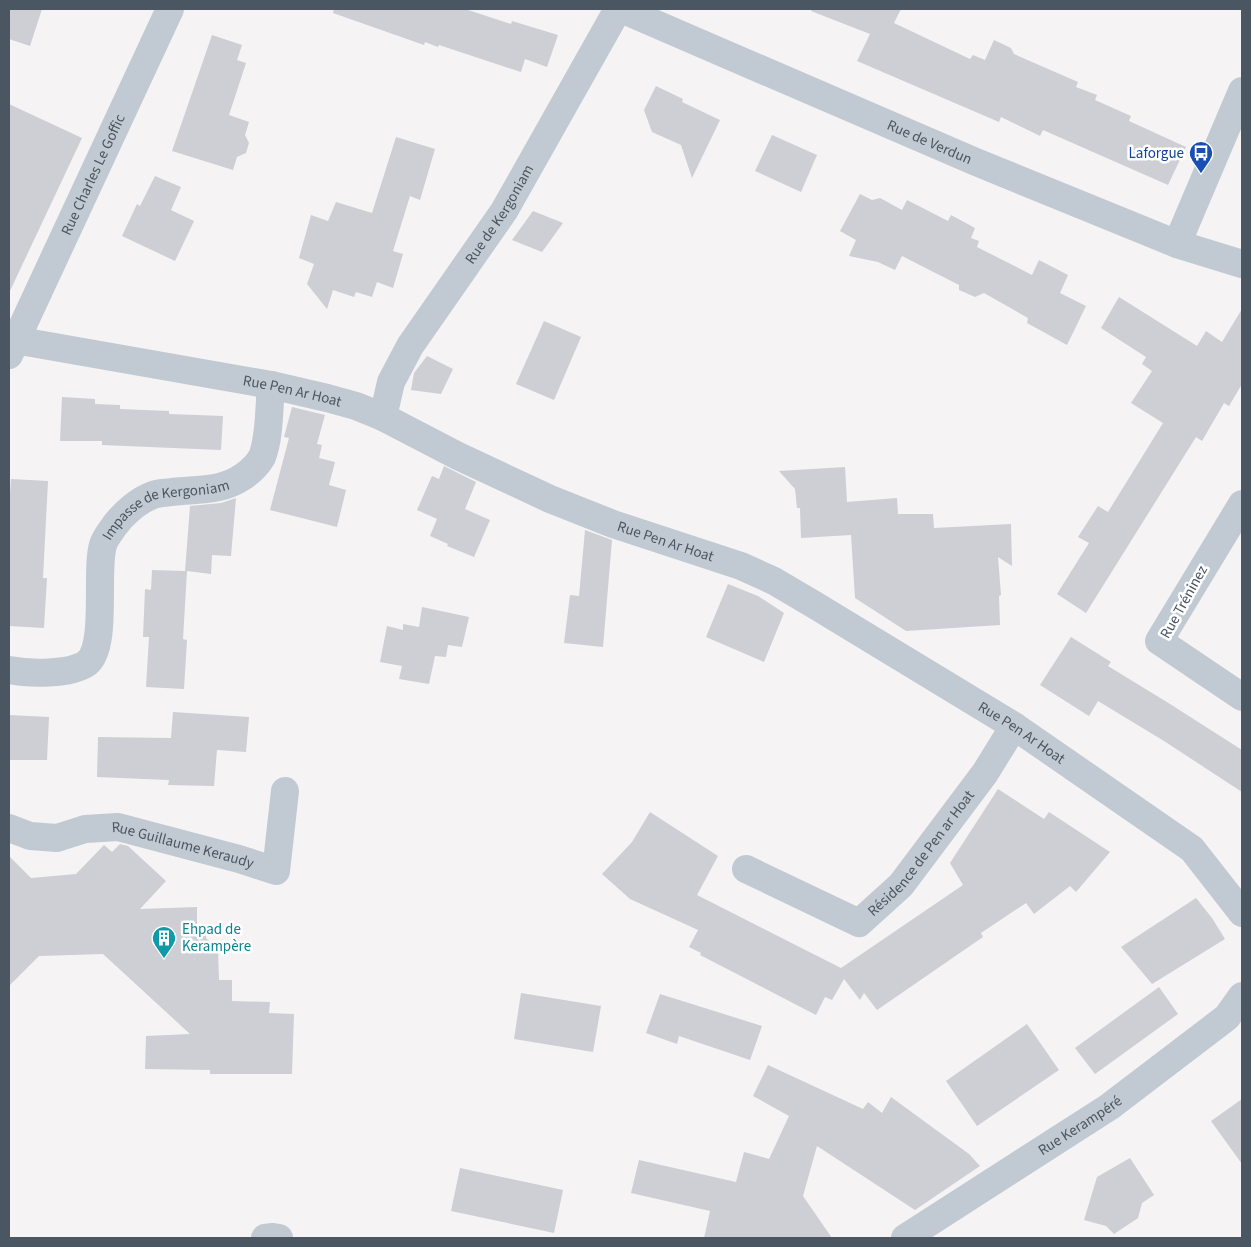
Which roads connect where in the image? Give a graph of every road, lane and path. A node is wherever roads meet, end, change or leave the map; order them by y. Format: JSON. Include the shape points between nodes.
{"nodes":[{"id":1,"x":170,"y":9,"type":"edge"},
{"id":2,"x":620,"y":9,"type":"edge"},
{"id":3,"x":1242,"y":91,"type":"edge"},
{"id":4,"x":1177,"y":244,"type":"junction"},
{"id":5,"x":1242,"y":264,"type":"edge"},
{"id":6,"x":11,"y":345,"type":"edge"},
{"id":7,"x":271,"y":385,"type":"junction"},
{"id":8,"x":383,"y":417,"type":"junction"},
{"id":9,"x":1242,"y":504,"type":"edge"},
{"id":10,"x":9,"y":670,"type":"edge"},
{"id":11,"x":1242,"y":697,"type":"edge"},
{"id":12,"x":1014,"y":726,"type":"junction"},
{"id":13,"x":285,"y":791,"type":"dead end"},
{"id":14,"x":9,"y":828,"type":"edge"},
{"id":15,"x":746,"y":870,"type":"dead end"},
{"id":16,"x":1242,"y":913,"type":"edge"},
{"id":17,"x":1242,"y":996,"type":"edge"},
{"id":18,"x":265,"y":1238,"type":"edge"},
{"id":19,"x":279,"y":1238,"type":"edge"},
{"id":20,"x":905,"y":1238,"type":"edge"}],
"edges":[{"from":1,"to":6,"type":"street","name":"Rue Charles Le Goffic"},
{"from":2,"to":4,"type":"street","name":"Rue de Verdun","via":[[976,162]]},
{"from":2,"to":8,"type":"street","name":"Rue de Kergoniam","via":[[504,212],[410,346],[391,382]]},
{"from":3,"to":4,"type":"street"},
{"from":4,"to":5,"type":"street","name":"Rue de Verdun"},
{"from":6,"to":7,"type":"street","name":"Rue Pen Ar Hoat"},
{"from":7,"to":8,"type":"street","name":"Rue Pen Ar Hoat","via":[[356,406]]},
{"from":7,"to":10,"type":"street","name":"Impasse de Kergoniam","via":[[266,441],[262,457],[252,471],[217,489],[154,494],[132,507],[116,524],[104,544],[100,572],[99,638],[87,662],[59,672]]},
{"from":8,"to":12,"type":"street","name":"Rue Pen Ar Hoat","via":[[550,500],[741,566],[774,582]]},
{"from":9,"to":11,"type":"street","name":"Rue Tréninez","via":[[1159,641]]},
{"from":12,"to":15,"type":"street","name":"Résidence de Pen ar Hoat","via":[[986,773],[901,885],[859,923]]},
{"from":12,"to":16,"type":"street","name":"Rue Pen Ar Hoat","via":[[1192,848]]},
{"from":13,"to":14,"type":"street","name":"Rue Guillaume Keraudy","via":[[276,871],[118,827],[85,829],[57,838],[30,836]]},
{"from":17,"to":20,"type":"street","name":"Rue Kerampéré","via":[[1227,1017],[1109,1107]]},
{"from":18,"to":19,"type":"street"}]}
